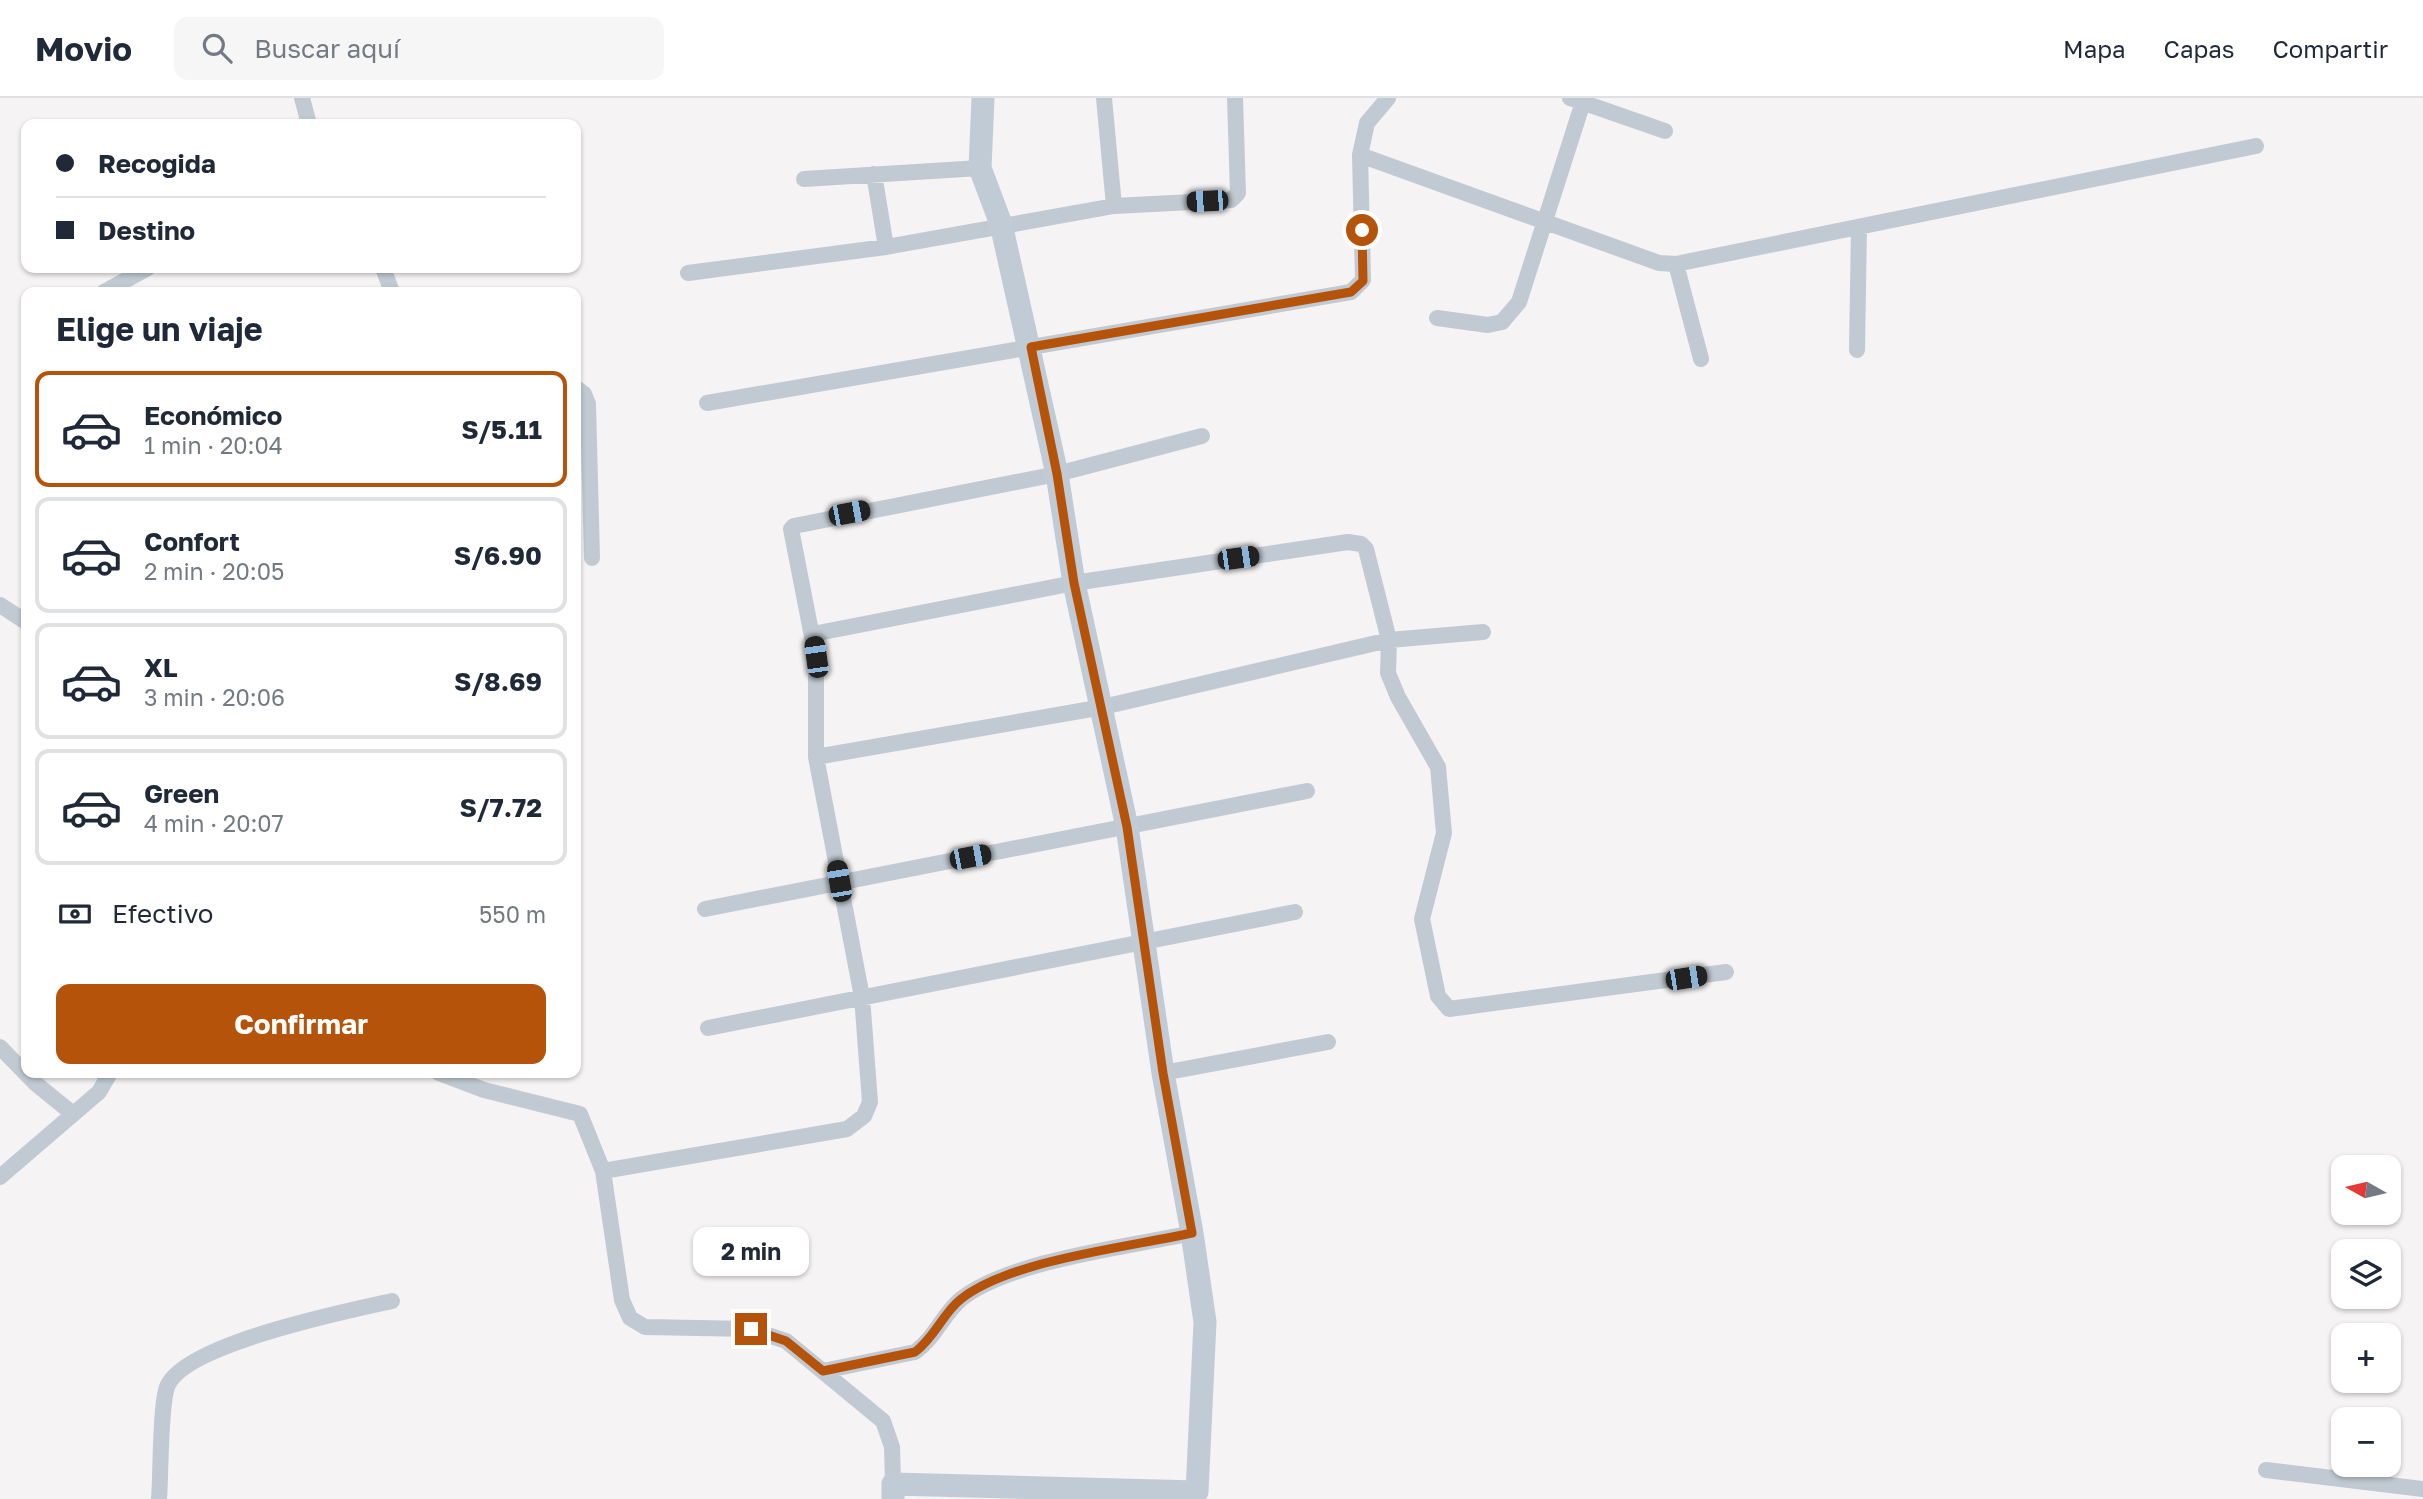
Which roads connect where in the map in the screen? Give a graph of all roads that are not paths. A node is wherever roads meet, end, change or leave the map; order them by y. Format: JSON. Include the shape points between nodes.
{"nodes":[{"id":1,"x":302,"y":98,"type":"edge"},
{"id":2,"x":983,"y":98,"type":"edge"},
{"id":3,"x":1104,"y":98,"type":"edge"},
{"id":4,"x":1235,"y":98,"type":"edge"},
{"id":5,"x":1388,"y":98,"type":"edge"},
{"id":6,"x":1576,"y":100,"type":"edge"},
{"id":7,"x":308,"y":119,"type":"edge"},
{"id":8,"x":1665,"y":131,"type":"dead end"},
{"id":9,"x":2256,"y":146,"type":"dead end"},
{"id":10,"x":1360,"y":155,"type":"junction"},
{"id":11,"x":980,"y":168,"type":"junction"},
{"id":12,"x":874,"y":174,"type":"junction"},
{"id":13,"x":804,"y":179,"type":"dead end"},
{"id":14,"x":1114,"y":206,"type":"junction"},
{"id":15,"x":1544,"y":222,"type":"junction"},
{"id":16,"x":1001,"y":224,"type":"junction"},
{"id":17,"x":1859,"y":227,"type":"junction"},
{"id":18,"x":886,"y":247,"type":"junction"},
{"id":19,"x":1676,"y":264,"type":"junction"},
{"id":20,"x":139,"y":273,"type":"edge"},
{"id":21,"x":688,"y":273,"type":"dead end"},
{"id":22,"x":113,"y":287,"type":"edge"},
{"id":23,"x":1437,"y":318,"type":"dead end"},
{"id":24,"x":1031,"y":347,"type":"junction"},
{"id":25,"x":1857,"y":350,"type":"dead end"},
{"id":26,"x":1700,"y":359,"type":"dead end"},
{"id":27,"x":581,"y":392,"type":"edge"},
{"id":28,"x":707,"y":403,"type":"dead end"},
{"id":29,"x":1202,"y":436,"type":"dead end"},
{"id":30,"x":1057,"y":474,"type":"junction"},
{"id":31,"x":592,"y":558,"type":"dead end"},
{"id":32,"x":1074,"y":583,"type":"junction"},
{"id":33,"x":0,"y":605,"type":"edge"},
{"id":34,"x":21,"y":619,"type":"edge"},
{"id":35,"x":1483,"y":632,"type":"dead end"},
{"id":36,"x":813,"y":634,"type":"junction"},
{"id":37,"x":1389,"y":640,"type":"junction"},
{"id":38,"x":1103,"y":707,"type":"junction"},
{"id":39,"x":816,"y":757,"type":"junction"},
{"id":40,"x":1307,"y":791,"type":"dead end"},
{"id":41,"x":1127,"y":827,"type":"junction"},
{"id":42,"x":839,"y":881,"type":"junction"},
{"id":43,"x":705,"y":909,"type":"dead end"},
{"id":44,"x":1295,"y":912,"type":"dead end"},
{"id":45,"x":1144,"y":942,"type":"junction"},
{"id":46,"x":1726,"y":972,"type":"dead end"},
{"id":47,"x":862,"y":998,"type":"junction"},
{"id":48,"x":709,"y":1028,"type":"dead end"},
{"id":49,"x":1328,"y":1042,"type":"dead end"},
{"id":50,"x":0,"y":1047,"type":"edge"},
{"id":51,"x":21,"y":1069,"type":"edge"},
{"id":52,"x":1163,"y":1073,"type":"junction"},
{"id":53,"x":30,"y":1078,"type":"edge"},
{"id":54,"x":107,"y":1078,"type":"edge"},
{"id":55,"x":452,"y":1078,"type":"edge"},
{"id":56,"x":73,"y":1114,"type":"junction"},
{"id":57,"x":604,"y":1171,"type":"junction"},
{"id":58,"x":0,"y":1177,"type":"edge"},
{"id":59,"x":1192,"y":1233,"type":"junction"},
{"id":60,"x":392,"y":1301,"type":"dead end"},
{"id":61,"x":823,"y":1371,"type":"junction"},
{"id":62,"x":2266,"y":1470,"type":"dead end"},
{"id":63,"x":2423,"y":1489,"type":"edge"},
{"id":64,"x":893,"y":1492,"type":"edge"},
{"id":65,"x":1197,"y":1495,"type":"edge"},
{"id":66,"x":159,"y":1499,"type":"edge"}],
"edges":[{"from":1,"to":7,"type":"street"},
{"from":2,"to":11,"type":"street"},
{"from":3,"to":14,"type":"street"},
{"from":4,"to":14,"type":"street","via":[[1238,193],[1231,200]]},
{"from":5,"to":10,"type":"street","via":[[1367,123]]},
{"from":6,"to":8,"type":"street"},
{"from":6,"to":15,"type":"street"},
{"from":9,"to":17,"type":"street"},
{"from":10,"to":15,"type":"street"},
{"from":10,"to":24,"type":"street","via":[[1363,281],[1351,292]]},
{"from":11,"to":12,"type":"street"},
{"from":11,"to":16,"type":"street"},
{"from":12,"to":13,"type":"street"},
{"from":12,"to":18,"type":"street"},
{"from":14,"to":16,"type":"street"},
{"from":15,"to":19,"type":"street","via":[[1660,263]]},
{"from":15,"to":23,"type":"street","via":[[1519,302],[1502,322],[1488,325]]},
{"from":16,"to":18,"type":"street"},
{"from":16,"to":24,"type":"street"},
{"from":17,"to":19,"type":"street"},
{"from":17,"to":25,"type":"street"},
{"from":18,"to":21,"type":"street"},
{"from":19,"to":26,"type":"street"},
{"from":20,"to":22,"type":"street"},
{"from":24,"to":28,"type":"street"},
{"from":24,"to":30,"type":"street"},
{"from":27,"to":31,"type":"street","via":[[588,404]]},
{"from":29,"to":30,"type":"street"},
{"from":30,"to":32,"type":"street"},
{"from":30,"to":36,"type":"street","via":[[797,523],[792,529]]},
{"from":32,"to":36,"type":"street"},
{"from":32,"to":37,"type":"street","via":[[1348,542],[1361,544]]},
{"from":32,"to":38,"type":"street"},
{"from":33,"to":34,"type":"street"},
{"from":35,"to":37,"type":"street"},
{"from":36,"to":39,"type":"street"},
{"from":37,"to":38,"type":"street"},
{"from":37,"to":46,"type":"street","via":[[1388,673],[1435,758],[1443,804],[1444,833],[1422,919],[1443,1004],[1449,1009]]},
{"from":38,"to":39,"type":"street"},
{"from":38,"to":41,"type":"street"},
{"from":39,"to":42,"type":"street"},
{"from":40,"to":41,"type":"street"},
{"from":41,"to":42,"type":"street"},
{"from":41,"to":45,"type":"street"},
{"from":42,"to":43,"type":"street"},
{"from":42,"to":47,"type":"street"},
{"from":44,"to":45,"type":"street"},
{"from":45,"to":47,"type":"street"},
{"from":45,"to":52,"type":"street"},
{"from":47,"to":48,"type":"street"},
{"from":47,"to":57,"type":"street","via":[[870,1102],[864,1116],[847,1129]]},
{"from":49,"to":52,"type":"street"},
{"from":50,"to":51,"type":"street"},
{"from":52,"to":59,"type":"street"},
{"from":53,"to":56,"type":"street"},
{"from":54,"to":56,"type":"street","via":[[99,1092]]},
{"from":55,"to":57,"type":"street","via":[[580,1114]]},
{"from":56,"to":58,"type":"street"},
{"from":57,"to":61,"type":"street","via":[[622,1300],[630,1318],[645,1327],[751,1329],[786,1341]]},
{"from":59,"to":61,"type":"street","via":[[1016,1270],[960,1300],[915,1352]]},
{"from":59,"to":65,"type":"street","via":[[1205,1322]]},
{"from":60,"to":66,"type":"street","via":[[284,1325],[183,1366],[166,1388]]},
{"from":61,"to":64,"type":"street","via":[[883,1421],[892,1447]]},
{"from":62,"to":63,"type":"street"},
{"from":64,"to":65,"type":"street"}]}
